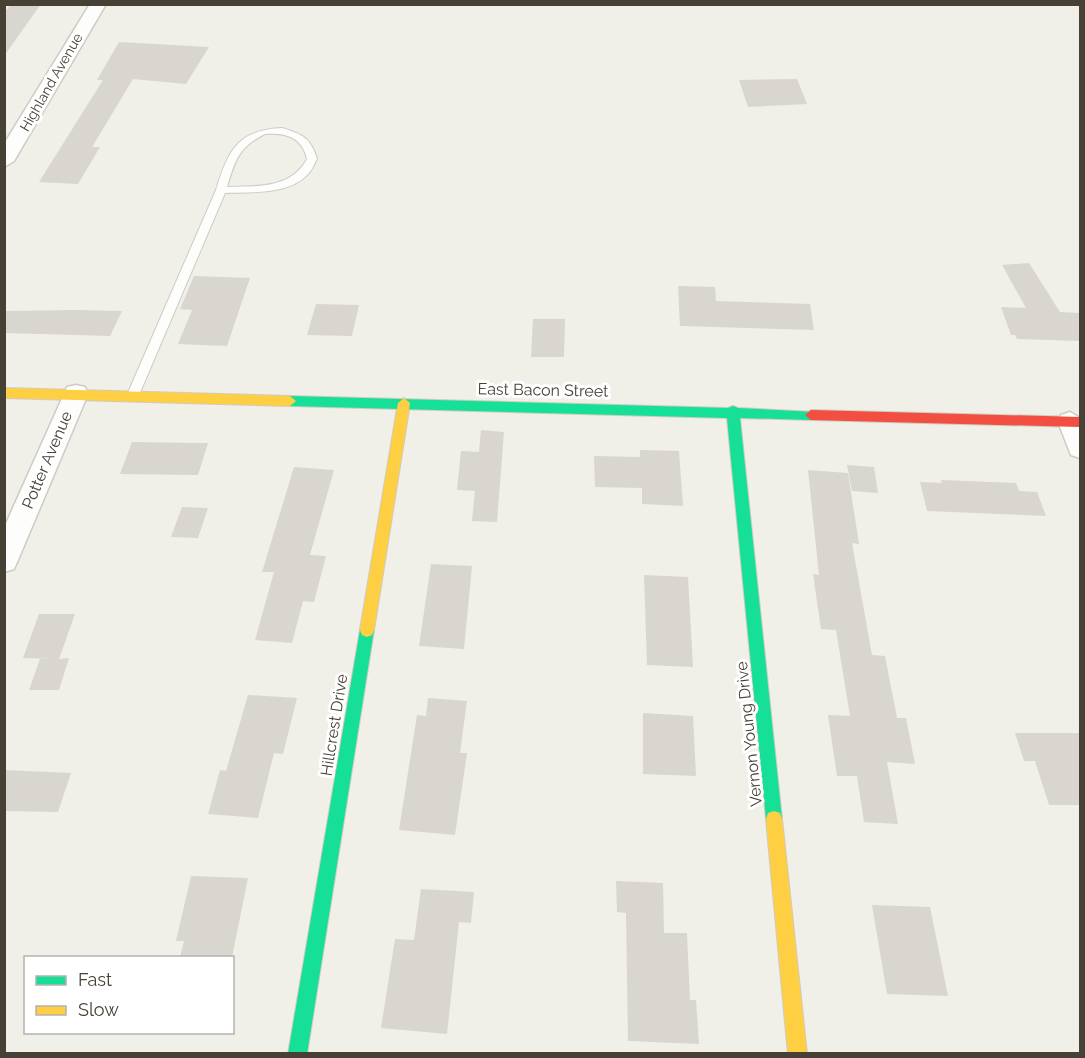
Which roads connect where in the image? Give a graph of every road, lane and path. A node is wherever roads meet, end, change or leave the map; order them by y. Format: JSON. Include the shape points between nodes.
{"nodes":[{"id":1,"x":98,"y":4,"type":"edge"},
{"id":2,"x":4,"y":161,"type":"edge"},
{"id":3,"x":221,"y":190,"type":"junction"},
{"id":4,"x":4,"y":393,"type":"edge"},
{"id":5,"x":76,"y":394,"type":"junction"},
{"id":6,"x":133,"y":395,"type":"junction"},
{"id":7,"x":404,"y":403,"type":"junction"},
{"id":8,"x":733,"y":411,"type":"junction"},
{"id":9,"x":1075,"y":422,"type":"edge"},
{"id":10,"x":1080,"y":448,"type":"edge"},
{"id":11,"x":4,"y":560,"type":"edge"},
{"id":12,"x":297,"y":1053,"type":"edge"},
{"id":13,"x":798,"y":1053,"type":"edge"}],
"edges":[{"from":1,"to":2,"type":"street","name":"Highland Avenue"},
{"from":3,"to":3,"type":"lane","via":[[229,165],[244,140],[257,132],[292,132],[306,142],[312,154],[305,173],[280,184]]},
{"from":3,"to":6,"type":"lane"},
{"from":4,"to":5,"type":"main road","name":"East Bacon Street"},
{"from":5,"to":6,"type":"main road","name":"East Bacon Street"},
{"from":5,"to":11,"type":"street","name":"Potter Avenue"},
{"from":6,"to":7,"type":"main road","name":"East Bacon Street"},
{"from":7,"to":8,"type":"main road","name":"East Bacon Street"},
{"from":7,"to":12,"type":"main road","name":"Hillcrest Drive"},
{"from":8,"to":9,"type":"main road","name":"East Bacon Street"},
{"from":8,"to":13,"type":"main road","name":"Vernon Young Drive"},
{"from":9,"to":10,"type":"street"}]}
